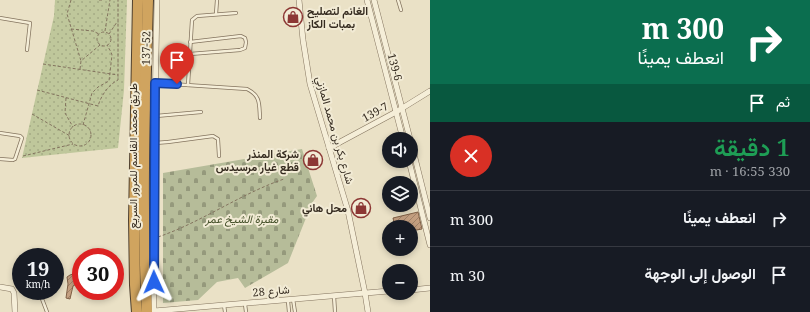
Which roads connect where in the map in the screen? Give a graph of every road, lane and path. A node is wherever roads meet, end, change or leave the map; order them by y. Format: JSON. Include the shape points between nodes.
{"nodes":[{"id":1,"x":71,"y":0,"type":"edge"},
{"id":2,"x":99,"y":0,"type":"edge"},
{"id":3,"x":104,"y":0,"type":"edge"},
{"id":4,"x":110,"y":0,"type":"edge"},
{"id":5,"x":118,"y":0,"type":"edge"},
{"id":6,"x":138,"y":0,"type":"edge"},
{"id":7,"x":148,"y":0,"type":"edge"},
{"id":8,"x":157,"y":0,"type":"edge"},
{"id":9,"x":217,"y":0,"type":"edge"},
{"id":10,"x":299,"y":0,"type":"edge"},
{"id":11,"x":367,"y":0,"type":"edge"},
{"id":12,"x":374,"y":0,"type":"edge"},
{"id":13,"x":398,"y":0,"type":"edge"},
{"id":14,"x":401,"y":10,"type":"dead end"},
{"id":15,"x":236,"y":13,"type":"dead end"},
{"id":16,"x":216,"y":14,"type":"junction"},
{"id":17,"x":0,"y":18,"type":"edge"},
{"id":18,"x":118,"y":22,"type":"junction"},
{"id":19,"x":71,"y":29,"type":"junction"},
{"id":20,"x":105,"y":32,"type":"junction"},
{"id":21,"x":99,"y":34,"type":"junction"},
{"id":22,"x":108,"y":34,"type":"junction"},
{"id":23,"x":190,"y":42,"type":"junction"},
{"id":24,"x":101,"y":45,"type":"junction"},
{"id":25,"x":107,"y":45,"type":"junction"},
{"id":26,"x":27,"y":50,"type":"dead end"},
{"id":27,"x":190,"y":54,"type":"junction"},
{"id":28,"x":81,"y":61,"type":"junction"},
{"id":29,"x":43,"y":64,"type":"dead end"},
{"id":30,"x":80,"y":69,"type":"junction"},
{"id":31,"x":109,"y":74,"type":"junction"},
{"id":32,"x":118,"y":75,"type":"junction"},
{"id":33,"x":155,"y":83,"type":"junction"},
{"id":34,"x":188,"y":85,"type":"junction"},
{"id":35,"x":37,"y":90,"type":"dead end"},
{"id":36,"x":430,"y":91,"type":"edge"},
{"id":37,"x":66,"y":98,"type":"junction"},
{"id":38,"x":88,"y":103,"type":"junction"},
{"id":39,"x":402,"y":108,"type":"junction"},
{"id":40,"x":201,"y":112,"type":"dead end"},
{"id":41,"x":396,"y":112,"type":"junction"},
{"id":42,"x":32,"y":114,"type":"dead end"},
{"id":43,"x":155,"y":116,"type":"junction"},
{"id":44,"x":260,"y":118,"type":"dead end"},
{"id":45,"x":83,"y":125,"type":"junction"},
{"id":46,"x":74,"y":127,"type":"junction"},
{"id":47,"x":401,"y":132,"type":"edge"},
{"id":48,"x":408,"y":132,"type":"edge"},
{"id":49,"x":0,"y":133,"type":"edge"},
{"id":50,"x":70,"y":136,"type":"junction"},
{"id":51,"x":155,"y":143,"type":"junction"},
{"id":52,"x":74,"y":144,"type":"junction"},
{"id":53,"x":329,"y":148,"type":"junction"},
{"id":54,"x":23,"y":156,"type":"dead end"},
{"id":55,"x":219,"y":156,"type":"dead end"},
{"id":56,"x":0,"y":159,"type":"edge"},
{"id":57,"x":418,"y":168,"type":"edge"},
{"id":58,"x":284,"y":179,"type":"dead end"},
{"id":59,"x":430,"y":190,"type":"edge"},
{"id":60,"x":424,"y":191,"type":"junction"},
{"id":61,"x":418,"y":193,"type":"edge"},
{"id":62,"x":418,"y":197,"type":"edge"},
{"id":63,"x":428,"y":199,"type":"edge"},
{"id":64,"x":419,"y":201,"type":"junction"},
{"id":65,"x":430,"y":216,"type":"edge"},
{"id":66,"x":154,"y":238,"type":"junction"},
{"id":67,"x":430,"y":245,"type":"edge"},
{"id":68,"x":0,"y":287,"type":"edge"},
{"id":69,"x":430,"y":288,"type":"edge"},
{"id":70,"x":418,"y":289,"type":"edge"},
{"id":71,"x":382,"y":292,"type":"edge"},
{"id":72,"x":366,"y":293,"type":"junction"},
{"id":73,"x":334,"y":296,"type":"junction"},
{"id":74,"x":291,"y":299,"type":"junction"},
{"id":75,"x":42,"y":300,"type":"edge"},
{"id":76,"x":245,"y":303,"type":"junction"},
{"id":77,"x":224,"y":305,"type":"junction"},
{"id":78,"x":202,"y":309,"type":"edge"},
{"id":79,"x":15,"y":312,"type":"edge"},
{"id":80,"x":47,"y":312,"type":"edge"},
{"id":81,"x":136,"y":312,"type":"edge"},
{"id":82,"x":152,"y":312,"type":"edge"},
{"id":83,"x":225,"y":312,"type":"edge"},
{"id":84,"x":246,"y":312,"type":"edge"},
{"id":85,"x":289,"y":312,"type":"edge"},
{"id":86,"x":295,"y":312,"type":"edge"},
{"id":87,"x":335,"y":312,"type":"edge"},
{"id":88,"x":368,"y":312,"type":"edge"}],
"edges":[{"from":1,"to":19,"type":"path","via":[[67,14]]},
{"from":2,"to":3,"type":"path"},
{"from":4,"to":20,"type":"path"},
{"from":5,"to":18,"type":"path"},
{"from":6,"to":81,"type":"highway","name":"طريق محمد القاسم للمرور السريع","via":[[134,220]]},
{"from":7,"to":82,"type":"highway","name":"طريق محمد القاسم للمرور السريع","via":[[144,214]]},
{"from":8,"to":33,"type":"street","name":"137-52"},
{"from":9,"to":16,"type":"lane"},
{"from":10,"to":53,"type":"street","name":"شارع بكر بن محمد المازني","via":[[310,84]]},
{"from":11,"to":41,"type":"street","name":"139-6"},
{"from":12,"to":39,"type":"street","name":"139-6"},
{"from":13,"to":14,"type":"lane"},
{"from":15,"to":16,"type":"lane"},
{"from":16,"to":23,"type":"lane","via":[[197,16],[192,20]]},
{"from":17,"to":26,"type":"lane","via":[[30,23]]},
{"from":18,"to":22,"type":"path"},
{"from":18,"to":32,"type":"path"},
{"from":19,"to":21,"type":"path"},
{"from":19,"to":28,"type":"path"},
{"from":20,"to":21,"type":"path"},
{"from":20,"to":22,"type":"path"},
{"from":21,"to":24,"type":"path"},
{"from":22,"to":25,"type":"path","via":[[111,40]]},
{"from":23,"to":27,"type":"lane"},
{"from":23,"to":27,"type":"lane","via":[[241,36],[246,42],[245,48],[240,50]]},
{"from":24,"to":25,"type":"path"},
{"from":24,"to":28,"type":"path"},
{"from":25,"to":31,"type":"path","via":[[112,56]]},
{"from":27,"to":34,"type":"lane"},
{"from":28,"to":30,"type":"path"},
{"from":29,"to":30,"type":"path"},
{"from":30,"to":31,"type":"path"},
{"from":31,"to":32,"type":"path"},
{"from":31,"to":38,"type":"path","via":[[107,82],[92,93]]},
{"from":32,"to":38,"type":"path","via":[[118,80],[106,90],[98,106]]},
{"from":33,"to":34,"type":"lane"},
{"from":33,"to":43,"type":"street","name":"137-52"},
{"from":34,"to":44,"type":"lane","via":[[247,89],[254,92],[259,99]]},
{"from":35,"to":37,"type":"path"},
{"from":36,"to":39,"type":"street","name":"139-7"},
{"from":37,"to":38,"type":"path"},
{"from":37,"to":46,"type":"path","via":[[65,113]]},
{"from":38,"to":45,"type":"path"},
{"from":39,"to":41,"type":"street","name":"139-7"},
{"from":39,"to":48,"type":"street","name":"139-6"},
{"from":40,"to":43,"type":"lane"},
{"from":41,"to":47,"type":"street","name":"139-6"},
{"from":41,"to":53,"type":"street","name":"139-7"},
{"from":42,"to":50,"type":"path"},
{"from":43,"to":51,"type":"street","name":"137-52"},
{"from":45,"to":46,"type":"path"},
{"from":45,"to":52,"type":"path","via":[[90,130],[90,141],[84,145]]},
{"from":46,"to":50,"type":"path"},
{"from":49,"to":56,"type":"lane","via":[[22,138],[15,159]]},
{"from":50,"to":52,"type":"path"},
{"from":51,"to":55,"type":"lane","via":[[212,136],[218,139]]},
{"from":51,"to":66,"type":"street","name":"137-52"},
{"from":52,"to":54,"type":"path"},
{"from":53,"to":72,"type":"street","name":"شارع بكر بن محمد المازني","via":[[348,211]]},
{"from":57,"to":60,"type":"street"},
{"from":58,"to":66,"type":"path","via":[[190,225]]},
{"from":59,"to":60,"type":"street"},
{"from":60,"to":61,"type":"street"},
{"from":60,"to":63,"type":"street"},
{"from":62,"to":64,"type":"street"},
{"from":63,"to":64,"type":"street"},
{"from":63,"to":65,"type":"street"},
{"from":64,"to":67,"type":"street"},
{"from":66,"to":82,"type":"street","name":"137-52"},
{"from":68,"to":79,"type":"street","via":[[12,289],[14,292]]},
{"from":69,"to":70,"type":"street"},
{"from":71,"to":72,"type":"street","name":"شارع 28"},
{"from":72,"to":73,"type":"street","name":"شارع 28"},
{"from":72,"to":88,"type":"street","name":"شارع بكر بن محمد المازني"},
{"from":73,"to":74,"type":"street","name":"شارع 28"},
{"from":73,"to":87,"type":"lane"},
{"from":74,"to":76,"type":"street","name":"شارع 28"},
{"from":74,"to":85,"type":"lane"},
{"from":74,"to":86,"type":"lane"},
{"from":75,"to":80,"type":"lane"},
{"from":76,"to":77,"type":"street","name":"شارع 28"},
{"from":76,"to":84,"type":"lane"},
{"from":77,"to":78,"type":"street","name":"شارع 28"},
{"from":77,"to":83,"type":"lane"},
{"from":78,"to":82,"type":"street","name":"شارع 28"}]}
